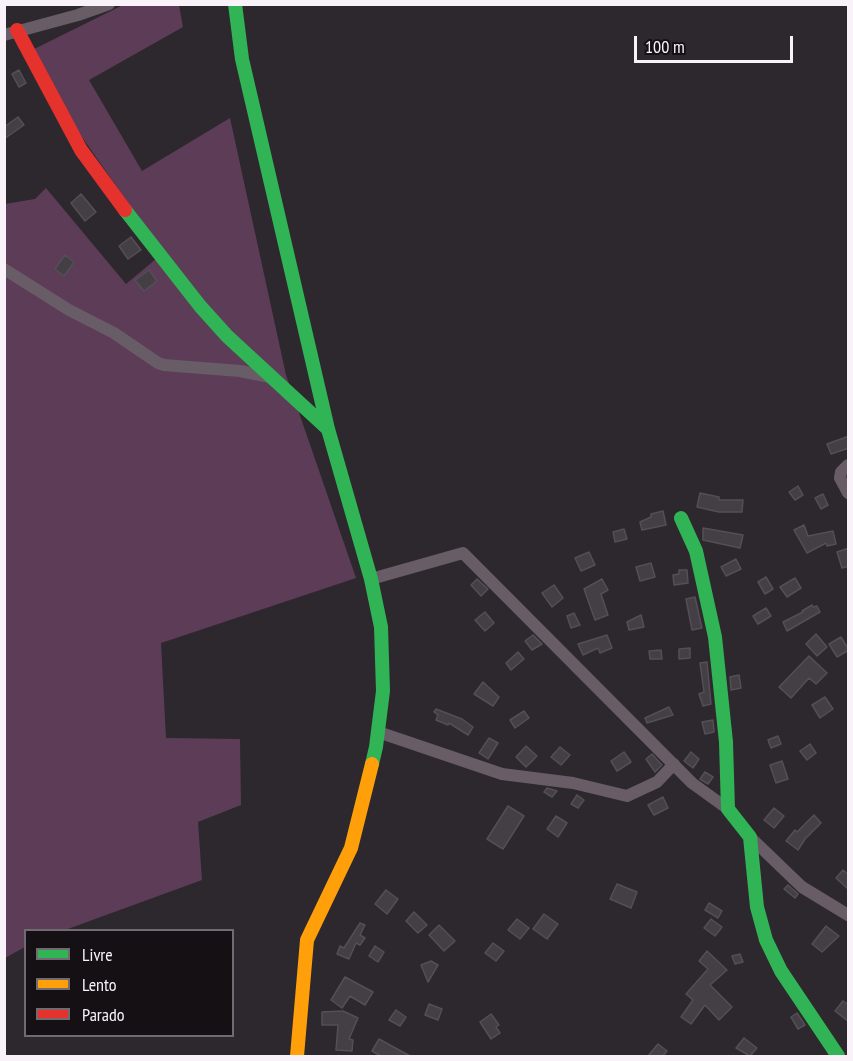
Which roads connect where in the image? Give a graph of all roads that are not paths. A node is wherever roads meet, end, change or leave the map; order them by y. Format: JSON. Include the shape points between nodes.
{"nodes":[{"id":1,"x":110,"y":4,"type":"edge"},
{"id":2,"x":235,"y":4,"type":"edge"},
{"id":3,"x":11,"y":33,"type":"edge"},
{"id":4,"x":4,"y":269,"type":"edge"},
{"id":5,"x":270,"y":377,"type":"junction"},
{"id":6,"x":328,"y":429,"type":"junction"},
{"id":7,"x":849,"y":465,"type":"edge"},
{"id":8,"x":849,"y":493,"type":"edge"},
{"id":9,"x":681,"y":518,"type":"dead end"},
{"id":10,"x":371,"y":579,"type":"junction"},
{"id":11,"x":378,"y":732,"type":"junction"},
{"id":12,"x":674,"y":764,"type":"junction"},
{"id":13,"x":728,"y":809,"type":"junction"},
{"id":14,"x":750,"y":837,"type":"junction"},
{"id":15,"x":849,"y":915,"type":"edge"},
{"id":16,"x":297,"y":1056,"type":"edge"},
{"id":17,"x":838,"y":1056,"type":"edge"}],
"edges":[{"from":1,"to":3,"type":"street"},
{"from":2,"to":6,"type":"street","via":[[242,59]]},
{"from":3,"to":5,"type":"street","via":[[81,150],[125,210],[200,306]]},
{"from":4,"to":5,"type":"street","via":[[158,363]]},
{"from":5,"to":6,"type":"street"},
{"from":6,"to":10,"type":"street"},
{"from":7,"to":8,"type":"street","via":[[840,478]]},
{"from":9,"to":13,"type":"street","via":[[696,551],[715,638],[726,742]]},
{"from":10,"to":11,"type":"street","via":[[383,658]]},
{"from":10,"to":12,"type":"street","via":[[463,553]]},
{"from":11,"to":12,"type":"street","via":[[502,774],[573,783],[627,796],[657,782]]},
{"from":11,"to":16,"type":"street","via":[[351,848],[307,940]]},
{"from":12,"to":13,"type":"street","via":[[692,783]]},
{"from":13,"to":14,"type":"street"},
{"from":14,"to":15,"type":"street","via":[[802,887]]},
{"from":14,"to":17,"type":"street","via":[[757,907],[766,940],[781,971]]}]}
